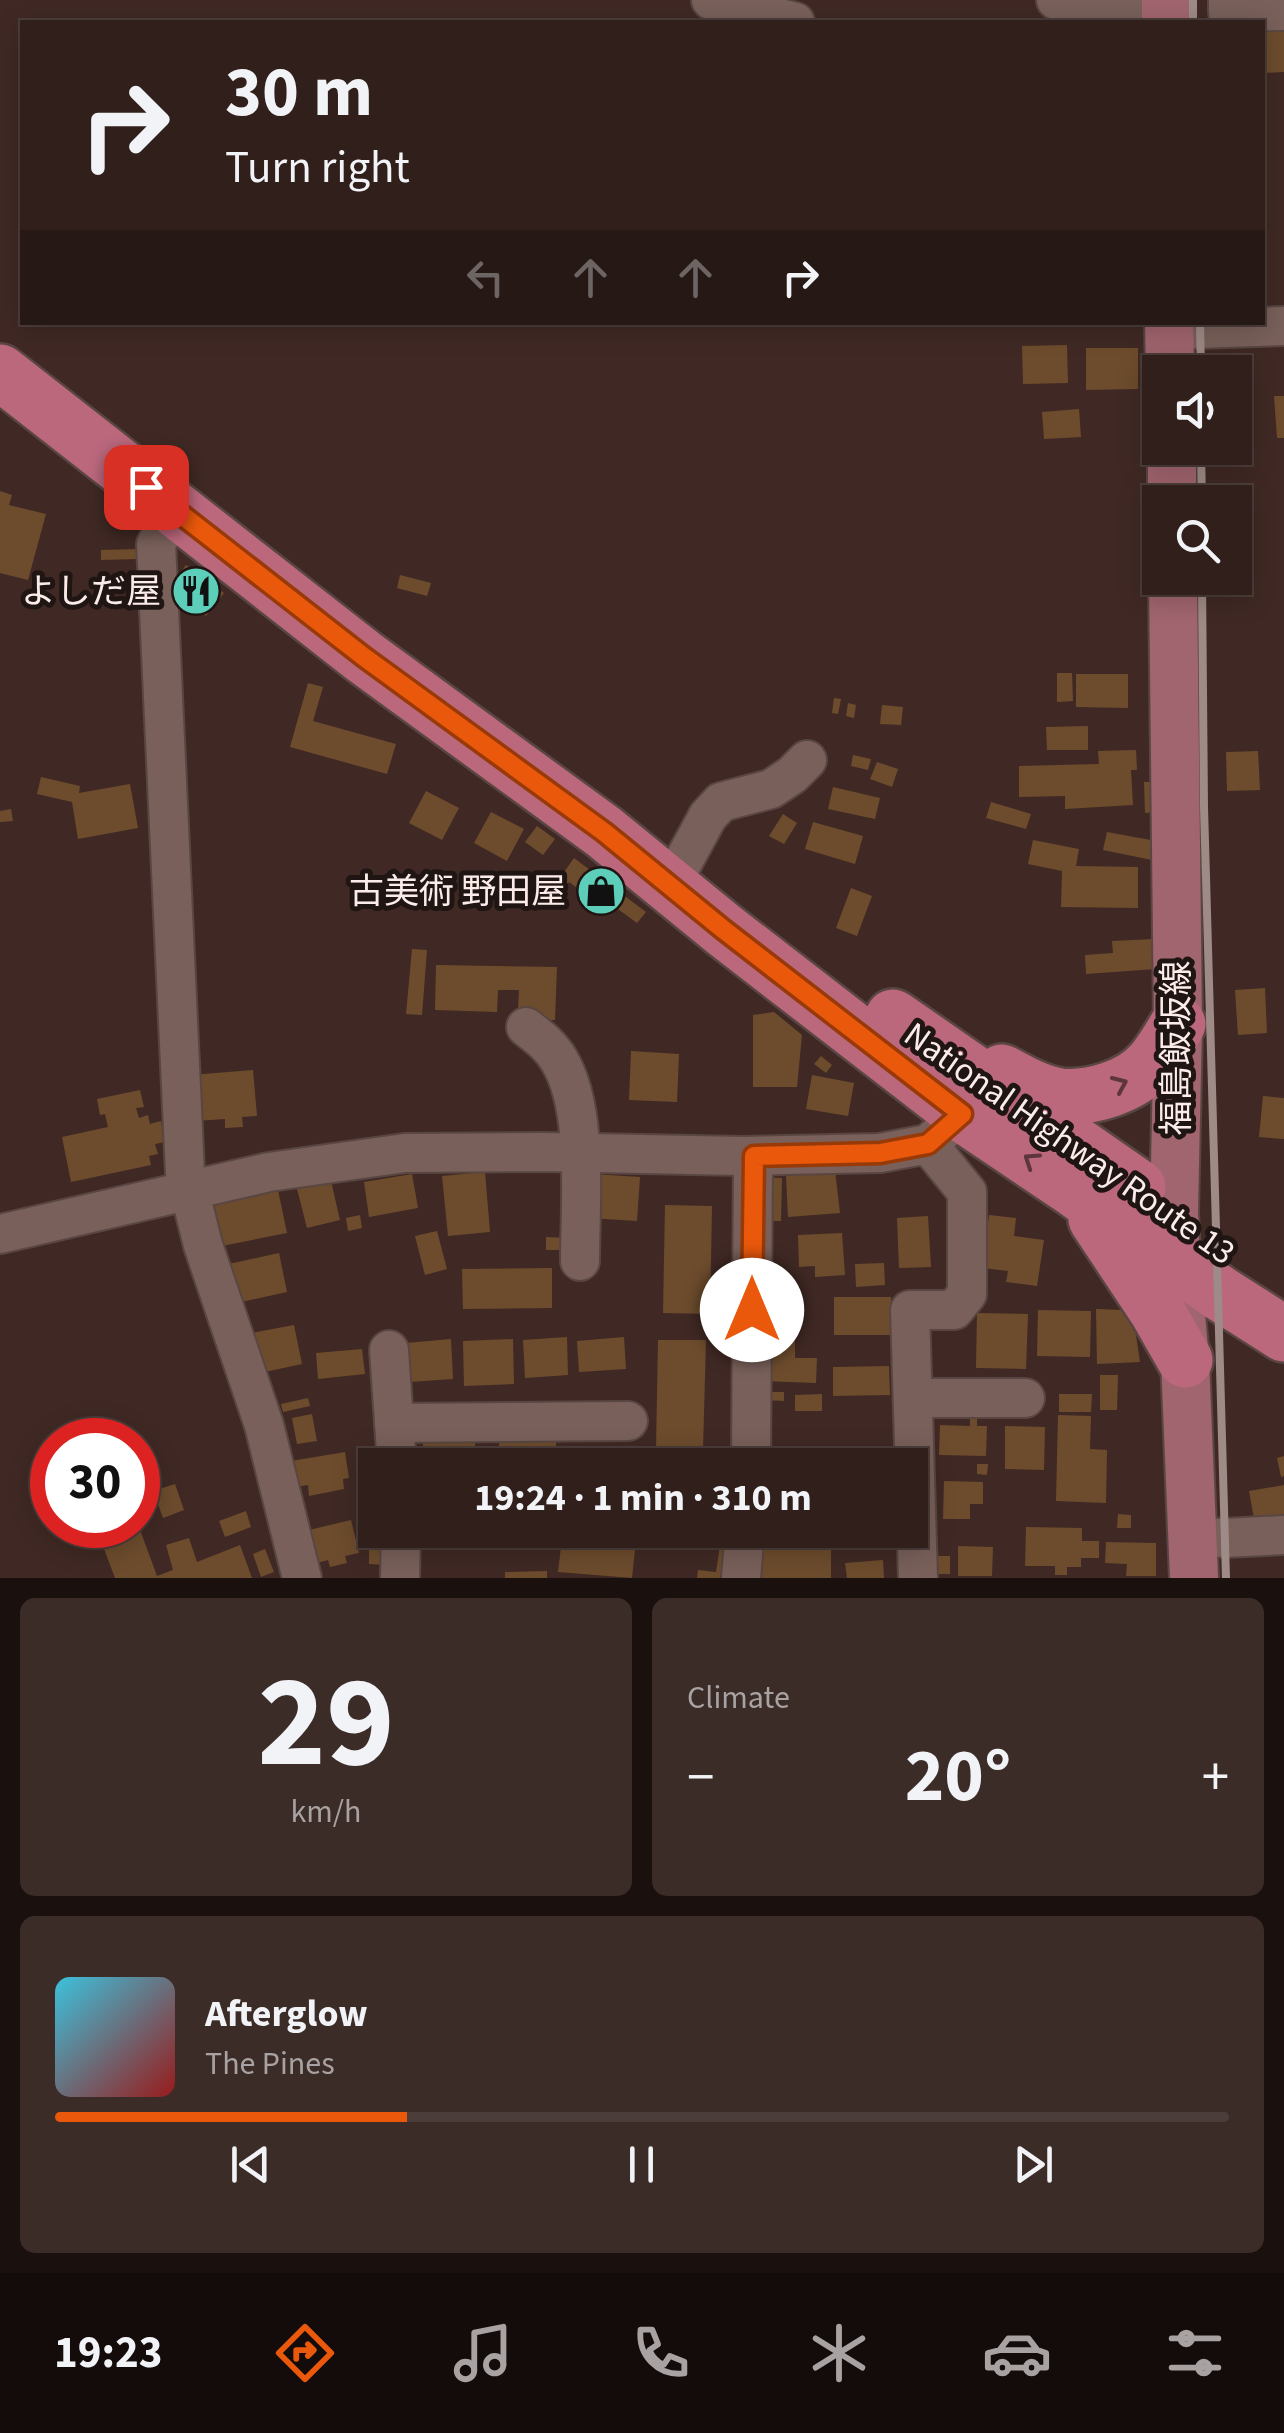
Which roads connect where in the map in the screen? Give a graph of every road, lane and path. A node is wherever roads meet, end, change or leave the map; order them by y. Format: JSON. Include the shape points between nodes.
{"nodes":[{"id":1,"x":711,"y":0,"type":"edge"},
{"id":2,"x":1056,"y":0,"type":"edge"},
{"id":3,"x":1228,"y":0,"type":"edge"},
{"id":4,"x":1284,"y":11,"type":"edge"},
{"id":5,"x":1166,"y":14,"type":"edge"},
{"id":6,"x":787,"y":20,"type":"edge"},
{"id":7,"x":1284,"y":326,"type":"edge"},
{"id":8,"x":1170,"y":342,"type":"edge"},
{"id":9,"x":0,"y":372,"type":"edge"},
{"id":10,"x":175,"y":510,"type":"junction"},
{"id":11,"x":1173,"y":595,"type":"edge"},
{"id":12,"x":807,"y":760,"type":"dead end"},
{"id":13,"x":604,"y":832,"type":"junction"},
{"id":14,"x":676,"y":875,"type":"junction"},
{"id":15,"x":786,"y":941,"type":"junction"},
{"id":16,"x":1178,"y":1024,"type":"junction"},
{"id":17,"x":526,"y":1027,"type":"dead end"},
{"id":18,"x":945,"y":1129,"type":"junction"},
{"id":19,"x":580,"y":1152,"type":"junction"},
{"id":20,"x":754,"y":1156,"type":"junction"},
{"id":21,"x":188,"y":1190,"type":"junction"},
{"id":22,"x":1075,"y":1190,"type":"junction"},
{"id":23,"x":0,"y":1234,"type":"edge"},
{"id":24,"x":1175,"y":1236,"type":"junction"},
{"id":25,"x":580,"y":1260,"type":"dead end"},
{"id":26,"x":1284,"y":1292,"type":"edge"},
{"id":27,"x":1284,"y":1334,"type":"edge"},
{"id":28,"x":388,"y":1350,"type":"dead end"},
{"id":29,"x":1185,"y":1360,"type":"junction"},
{"id":30,"x":913,"y":1398,"type":"junction"},
{"id":31,"x":1025,"y":1398,"type":"dead end"},
{"id":32,"x":628,"y":1421,"type":"dead end"},
{"id":33,"x":394,"y":1423,"type":"junction"},
{"id":34,"x":396,"y":1448,"type":"edge"},
{"id":35,"x":751,"y":1448,"type":"edge"},
{"id":36,"x":1284,"y":1536,"type":"edge"},
{"id":37,"x":401,"y":1548,"type":"edge"},
{"id":38,"x":744,"y":1548,"type":"edge"},
{"id":39,"x":1193,"y":1557,"type":"edge"},
{"id":40,"x":302,"y":1578,"type":"edge"},
{"id":41,"x":400,"y":1578,"type":"edge"},
{"id":42,"x":741,"y":1578,"type":"edge"},
{"id":43,"x":918,"y":1578,"type":"edge"}],
"edges":[{"from":1,"to":6,"type":"street"},
{"from":2,"to":5,"type":"street"},
{"from":3,"to":4,"type":"street","via":[[1228,12]]},
{"from":7,"to":8,"type":"street"},
{"from":9,"to":10,"type":"highway","name":"National Highway Route 13"},
{"from":10,"to":13,"type":"highway","name":"National Highway Route 13"},
{"from":10,"to":21,"type":"street","via":[[156,544]]},
{"from":11,"to":16,"type":"main road","name":"福島飯坂線"},
{"from":12,"to":14,"type":"street","via":[[770,789],[721,802]]},
{"from":13,"to":14,"type":"highway","name":"National Highway Route 13"},
{"from":13,"to":18,"type":"highway","name":"National Highway Route 13"},
{"from":14,"to":15,"type":"highway","name":"National Highway Route 13"},
{"from":15,"to":16,"type":"highway","one_way":true,"via":[[996,1069],[1058,1096],[1086,1096],[1134,1078],[1152,1064]]},
{"from":15,"to":24,"type":"highway","name":"National Highway Route 13"},
{"from":16,"to":24,"type":"main road","name":"福島飯坂線"},
{"from":17,"to":19,"type":"street","via":[[562,1065],[581,1131]]},
{"from":18,"to":20,"type":"street","via":[[880,1153]]},
{"from":22,"to":18,"type":"highway","name":"National Highway Route 13","one_way":true},
{"from":18,"to":30,"type":"street","via":[[967,1192],[967,1294],[954,1310],[910,1310]]},
{"from":19,"to":20,"type":"street"},
{"from":19,"to":21,"type":"street","via":[[405,1153]]},
{"from":19,"to":25,"type":"street"},
{"from":20,"to":35,"type":"street"},
{"from":21,"to":23,"type":"street"},
{"from":21,"to":40,"type":"street","via":[[264,1425]]},
{"from":22,"to":24,"type":"highway","name":"National Highway Route 13"},
{"from":22,"to":29,"type":"highway"},
{"from":24,"to":26,"type":"highway","name":"National Highway Route 13","via":[[1216,1247]]},
{"from":24,"to":27,"type":"highway","name":"National Highway Route 13","via":[[1218,1292]]},
{"from":24,"to":29,"type":"main road","name":"福島飯坂線"},
{"from":28,"to":33,"type":"street"},
{"from":29,"to":39,"type":"main road","name":"福島飯坂線"},
{"from":30,"to":31,"type":"street"},
{"from":30,"to":43,"type":"street"},
{"from":32,"to":33,"type":"street"},
{"from":33,"to":34,"type":"street"},
{"from":36,"to":39,"type":"street","via":[[1225,1538]]},
{"from":37,"to":41,"type":"street"},
{"from":38,"to":42,"type":"street"}]}
